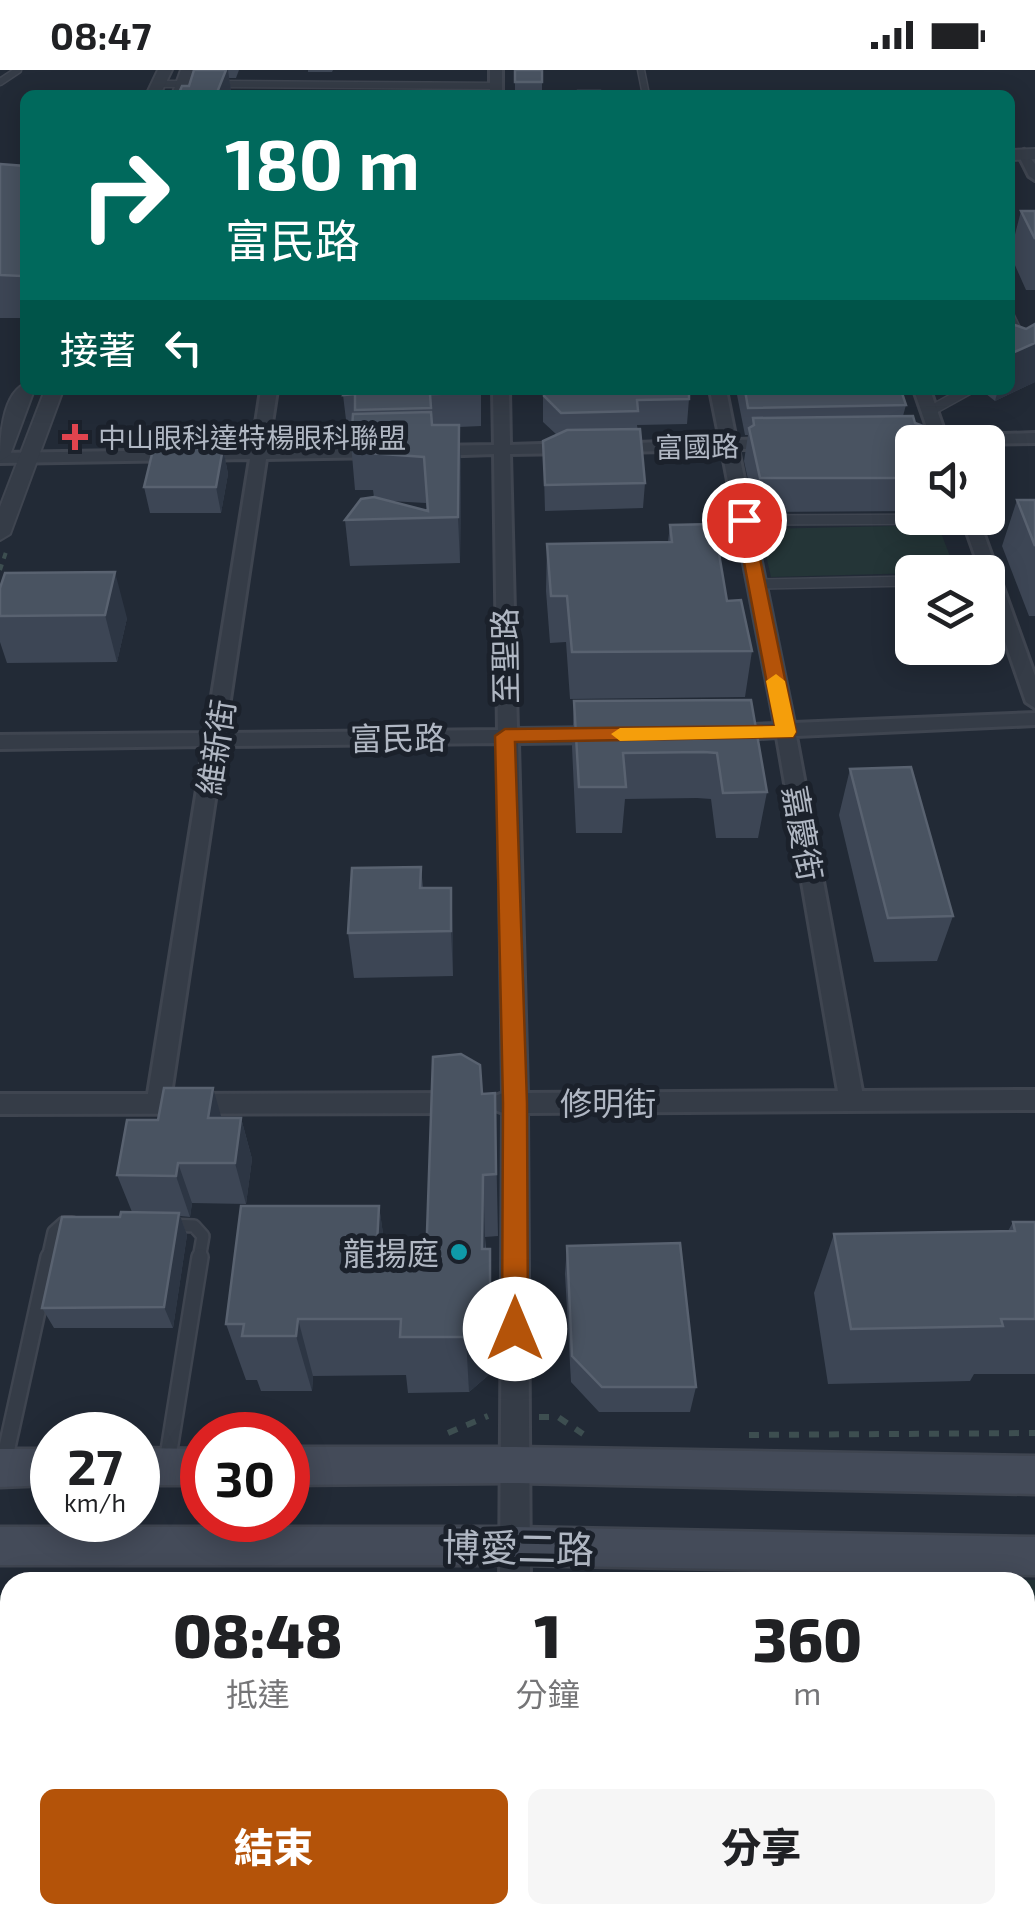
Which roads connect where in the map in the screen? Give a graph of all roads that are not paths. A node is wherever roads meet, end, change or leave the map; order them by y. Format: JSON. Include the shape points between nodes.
{"nodes":[{"id":1,"x":18,"y":70,"type":"edge"},
{"id":2,"x":496,"y":70,"type":"edge"},
{"id":3,"x":0,"y":82,"type":"edge"},
{"id":4,"x":159,"y":83,"type":"edge"},
{"id":5,"x":186,"y":83,"type":"edge"},
{"id":6,"x":212,"y":84,"type":"edge"},
{"id":7,"x":496,"y":90,"type":"edge"},
{"id":8,"x":1023,"y":154,"type":"edge"},
{"id":9,"x":1035,"y":176,"type":"edge"},
{"id":10,"x":1015,"y":324,"type":"edge"},
{"id":11,"x":1024,"y":342,"type":"edge"},
{"id":12,"x":23,"y":395,"type":"edge"},
{"id":13,"x":52,"y":395,"type":"edge"},
{"id":14,"x":268,"y":395,"type":"edge"},
{"id":15,"x":501,"y":395,"type":"edge"},
{"id":16,"x":719,"y":395,"type":"edge"},
{"id":17,"x":924,"y":395,"type":"edge"},
{"id":18,"x":959,"y":395,"type":"edge"},
{"id":19,"x":930,"y":411,"type":"junction"},
{"id":20,"x":935,"y":425,"type":"edge"},
{"id":21,"x":1035,"y":438,"type":"edge"},
{"id":22,"x":1005,"y":439,"type":"edge"},
{"id":23,"x":889,"y":442,"type":"edge"},
{"id":24,"x":895,"y":442,"type":"edge"},
{"id":25,"x":798,"y":444,"type":"edge"},
{"id":26,"x":728,"y":445,"type":"junction"},
{"id":27,"x":583,"y":448,"type":"edge"},
{"id":28,"x":601,"y":448,"type":"edge"},
{"id":29,"x":501,"y":450,"type":"junction"},
{"id":30,"x":416,"y":451,"type":"edge"},
{"id":31,"x":396,"y":452,"type":"edge"},
{"id":32,"x":260,"y":454,"type":"junction"},
{"id":33,"x":0,"y":457,"type":"edge"},
{"id":34,"x":28,"y":458,"type":"junction"},
{"id":35,"x":895,"y":519,"type":"edge"},
{"id":36,"x":744,"y":520,"type":"junction"},
{"id":37,"x":0,"y":534,"type":"edge"},
{"id":38,"x":895,"y":581,"type":"edge"},
{"id":39,"x":756,"y":584,"type":"junction"},
{"id":40,"x":1005,"y":622,"type":"edge"},
{"id":41,"x":1035,"y":702,"type":"edge"},
{"id":42,"x":1035,"y":719,"type":"edge"},
{"id":43,"x":786,"y":732,"type":"junction"},
{"id":44,"x":711,"y":733,"type":"edge"},
{"id":45,"x":618,"y":734,"type":"edge"},
{"id":46,"x":505,"y":736,"type":"junction"},
{"id":47,"x":216,"y":740,"type":"junction"},
{"id":48,"x":0,"y":742,"type":"edge"},
{"id":49,"x":852,"y":1100,"type":"junction"},
{"id":50,"x":1035,"y":1100,"type":"edge"},
{"id":51,"x":158,"y":1103,"type":"junction"},
{"id":52,"x":515,"y":1103,"type":"junction"},
{"id":53,"x":0,"y":1104,"type":"edge"},
{"id":54,"x":83,"y":1224,"type":"edge"},
{"id":55,"x":157,"y":1225,"type":"edge"},
{"id":56,"x":310,"y":1449,"type":"edge"},
{"id":57,"x":4,"y":1456,"type":"edge"},
{"id":58,"x":169,"y":1459,"type":"edge"},
{"id":59,"x":30,"y":1462,"type":"edge"},
{"id":60,"x":517,"y":1466,"type":"junction"},
{"id":61,"x":1035,"y":1475,"type":"edge"},
{"id":62,"x":0,"y":1546,"type":"edge"},
{"id":63,"x":1035,"y":1556,"type":"edge"},
{"id":64,"x":515,"y":1564,"type":"edge"}],
"edges":[{"from":1,"to":3,"type":"lane"},
{"from":2,"to":7,"type":"street"},
{"from":4,"to":5,"type":"lane"},
{"from":6,"to":7,"type":"lane"},
{"from":8,"to":9,"type":"street"},
{"from":10,"to":11,"type":"lane"},
{"from":12,"to":33,"type":"street"},
{"from":13,"to":34,"type":"street"},
{"from":14,"to":32,"type":"street","name":"維新街"},
{"from":15,"to":29,"type":"street","name":"至聖路"},
{"from":16,"to":26,"type":"street","name":"嘉慶街"},
{"from":17,"to":19,"type":"street"},
{"from":18,"to":19,"type":"lane"},
{"from":19,"to":20,"type":"street"},
{"from":21,"to":22,"type":"street"},
{"from":23,"to":24,"type":"street"},
{"from":25,"to":26,"type":"street","name":"富國路"},
{"from":26,"to":28,"type":"street","name":"富國路"},
{"from":26,"to":36,"type":"street","name":"嘉慶街"},
{"from":27,"to":29,"type":"street"},
{"from":29,"to":30,"type":"street"},
{"from":29,"to":46,"type":"street","name":"至聖路"},
{"from":31,"to":32,"type":"street"},
{"from":32,"to":34,"type":"street"},
{"from":32,"to":47,"type":"street","name":"維新街"},
{"from":33,"to":34,"type":"street"},
{"from":34,"to":37,"type":"street"},
{"from":35,"to":36,"type":"lane"},
{"from":36,"to":39,"type":"street","name":"嘉慶街"},
{"from":38,"to":39,"type":"lane"},
{"from":39,"to":43,"type":"street","name":"嘉慶街"},
{"from":40,"to":41,"type":"street"},
{"from":42,"to":43,"type":"street"},
{"from":43,"to":44,"type":"street"},
{"from":43,"to":49,"type":"street","name":"嘉慶街"},
{"from":45,"to":46,"type":"street","name":"富民路"},
{"from":46,"to":47,"type":"street","name":"富民路"},
{"from":46,"to":52,"type":"street","name":"至聖路"},
{"from":47,"to":48,"type":"street","name":"富民路"},
{"from":47,"to":51,"type":"street","name":"維新街"},
{"from":49,"to":50,"type":"street","name":"修明街"},
{"from":49,"to":52,"type":"street","name":"修明街"},
{"from":51,"to":52,"type":"street","name":"修明街"},
{"from":51,"to":53,"type":"street","name":"修明街"},
{"from":52,"to":60,"type":"street","name":"至聖路"},
{"from":54,"to":57,"type":"lane","via":[[64,1223],[54,1232]]},
{"from":55,"to":58,"type":"lane","via":[[194,1226],[203,1236]]},
{"from":56,"to":60,"type":"main road","via":[[448,1443]]},
{"from":57,"to":59,"type":"main road"},
{"from":60,"to":61,"type":"main road"},
{"from":60,"to":64,"type":"street","name":"至聖路"},
{"from":62,"to":64,"type":"main road","name":"博愛二路"},
{"from":63,"to":64,"type":"main road","name":"博愛二路"}]}
